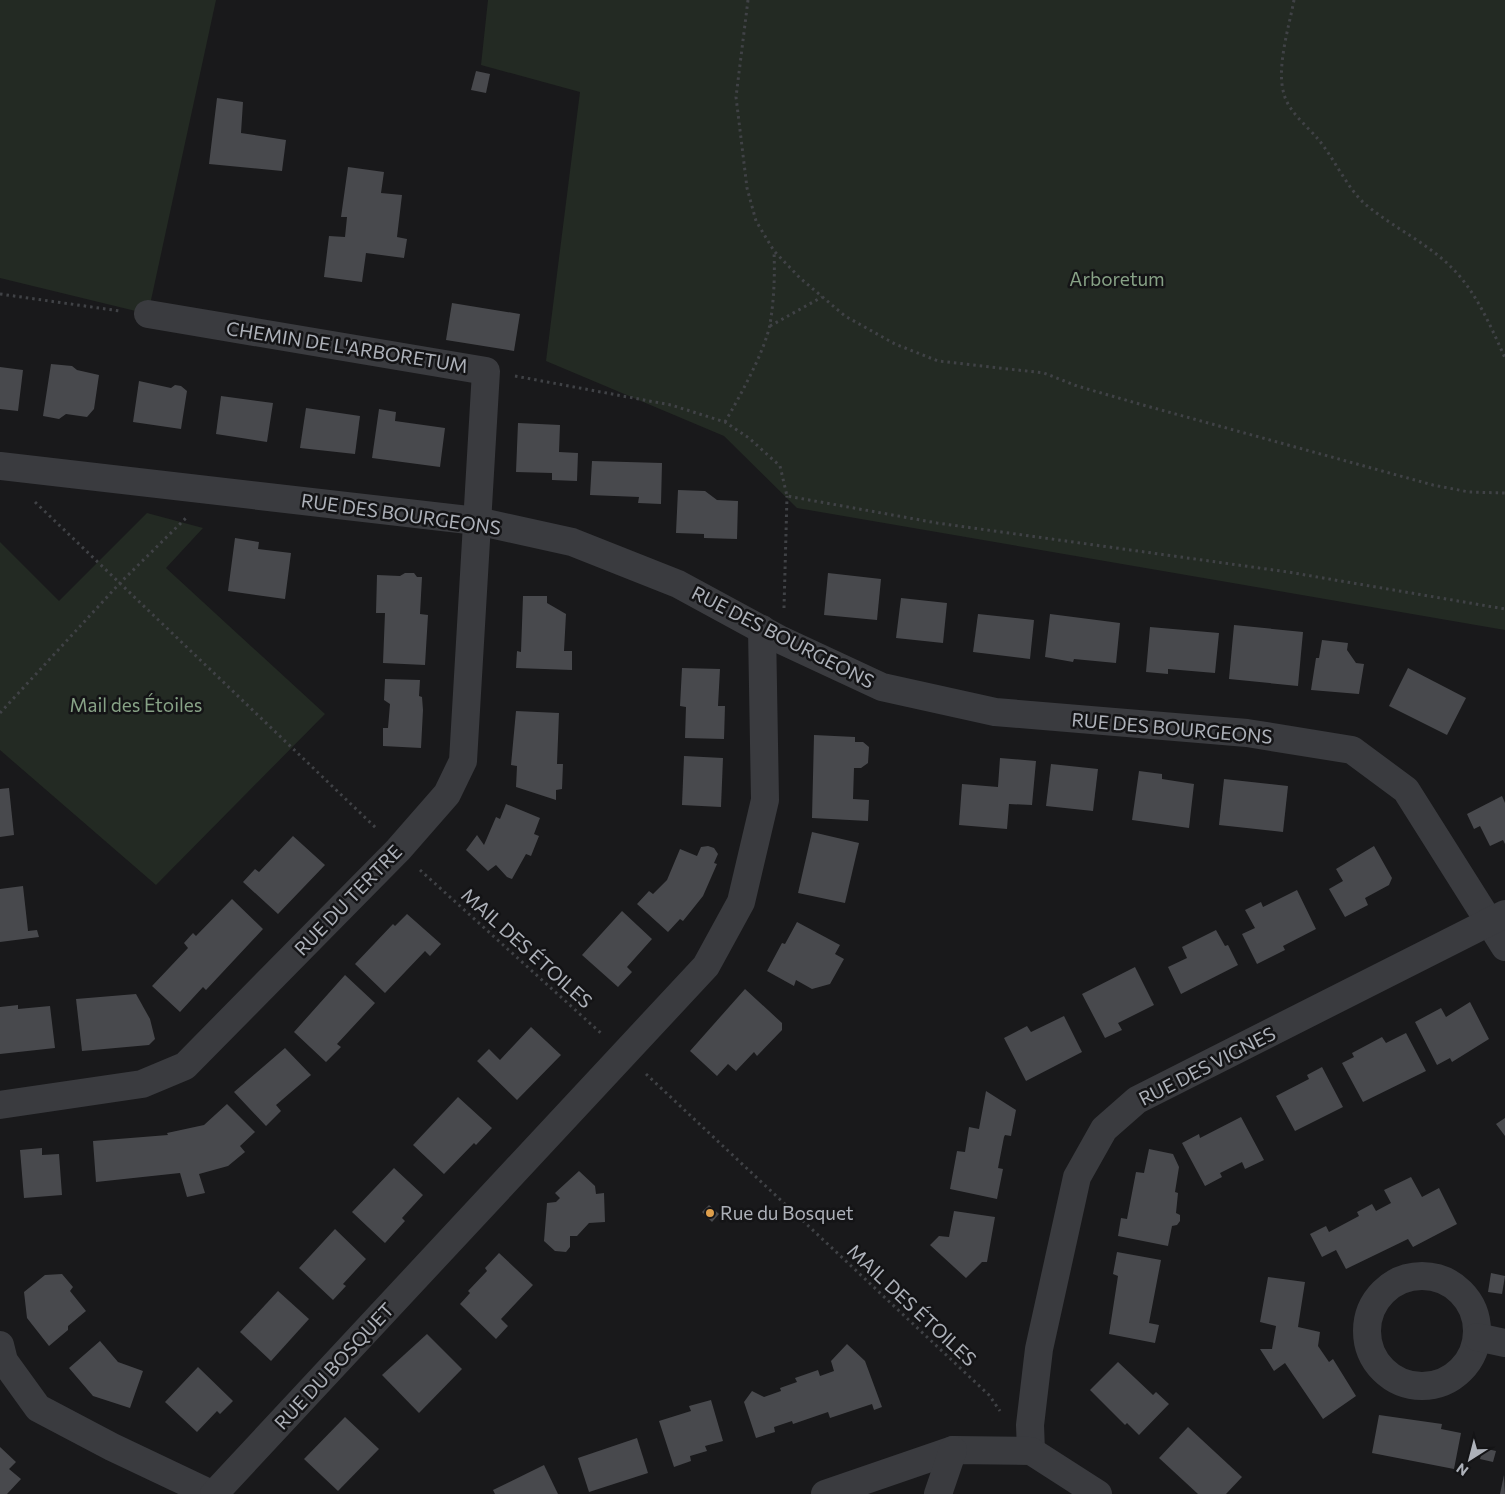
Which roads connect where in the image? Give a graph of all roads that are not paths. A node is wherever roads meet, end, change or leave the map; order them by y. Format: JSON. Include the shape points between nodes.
{"nodes":[{"id":1,"x":148,"y":314,"type":"road end"},
{"id":2,"x":0,"y":466,"type":"edge"},
{"id":3,"x":477,"y":521,"type":"junction"},
{"id":4,"x":771,"y":635,"type":"junction"},
{"id":5,"x":1496,"y":918,"type":"edge"},
{"id":6,"x":1505,"y":947,"type":"edge"},
{"id":7,"x":0,"y":1105,"type":"edge"},
{"id":8,"x":1477,"y":1337,"type":"junction"},
{"id":9,"x":1505,"y":1343,"type":"edge"},
{"id":10,"x":0,"y":1345,"type":"edge"},
{"id":11,"x":953,"y":1450,"type":"junction"},
{"id":12,"x":1031,"y":1451,"type":"junction"},
{"id":13,"x":213,"y":1494,"type":"edge"},
{"id":14,"x":825,"y":1494,"type":"edge"},
{"id":15,"x":938,"y":1494,"type":"edge"},
{"id":16,"x":1098,"y":1494,"type":"edge"}],
"edges":[{"from":1,"to":3,"type":"street","name":"CHEMIN DE L'ARBORETUM","via":[[486,371]]},
{"from":2,"to":3,"type":"street","name":"RUE DES BOURGEONS"},
{"from":3,"to":4,"type":"street","name":"RUE DES BOURGEONS","via":[[572,542],[678,584]]},
{"from":3,"to":7,"type":"street","name":"RUE DU TERTRE","via":[[463,760],[447,794],[398,850],[185,1066],[142,1084]]},
{"from":4,"to":5,"type":"street","name":"RUE DES BOURGEONS","via":[[882,687],[995,712],[1247,732],[1352,750],[1406,790]]},
{"from":4,"to":13,"type":"street","name":"RUE DU BOSQUET","via":[[765,800],[741,902],[706,966]]},
{"from":5,"to":6,"type":"street","name":"RUE DES BOURGEONS"},
{"from":5,"to":12,"type":"street","name":"RUE DES VIGNES","via":[[1137,1100],[1104,1129],[1077,1177],[1039,1349],[1030,1425]]},
{"from":8,"to":8,"type":"street","via":[[1476,1318],[1463,1294],[1440,1279],[1421,1275],[1410,1276],[1386,1289],[1375,1300],[1366,1330],[1369,1349],[1377,1365],[1392,1378],[1410,1385],[1430,1386],[1447,1381],[1463,1369],[1473,1353]]},
{"from":8,"to":9,"type":"street"},
{"from":10,"to":13,"type":"street","via":[[4,1361],[38,1408],[112,1448]]},
{"from":11,"to":12,"type":"street"},
{"from":11,"to":14,"type":"street"},
{"from":11,"to":15,"type":"street"},
{"from":12,"to":16,"type":"street"}]}
